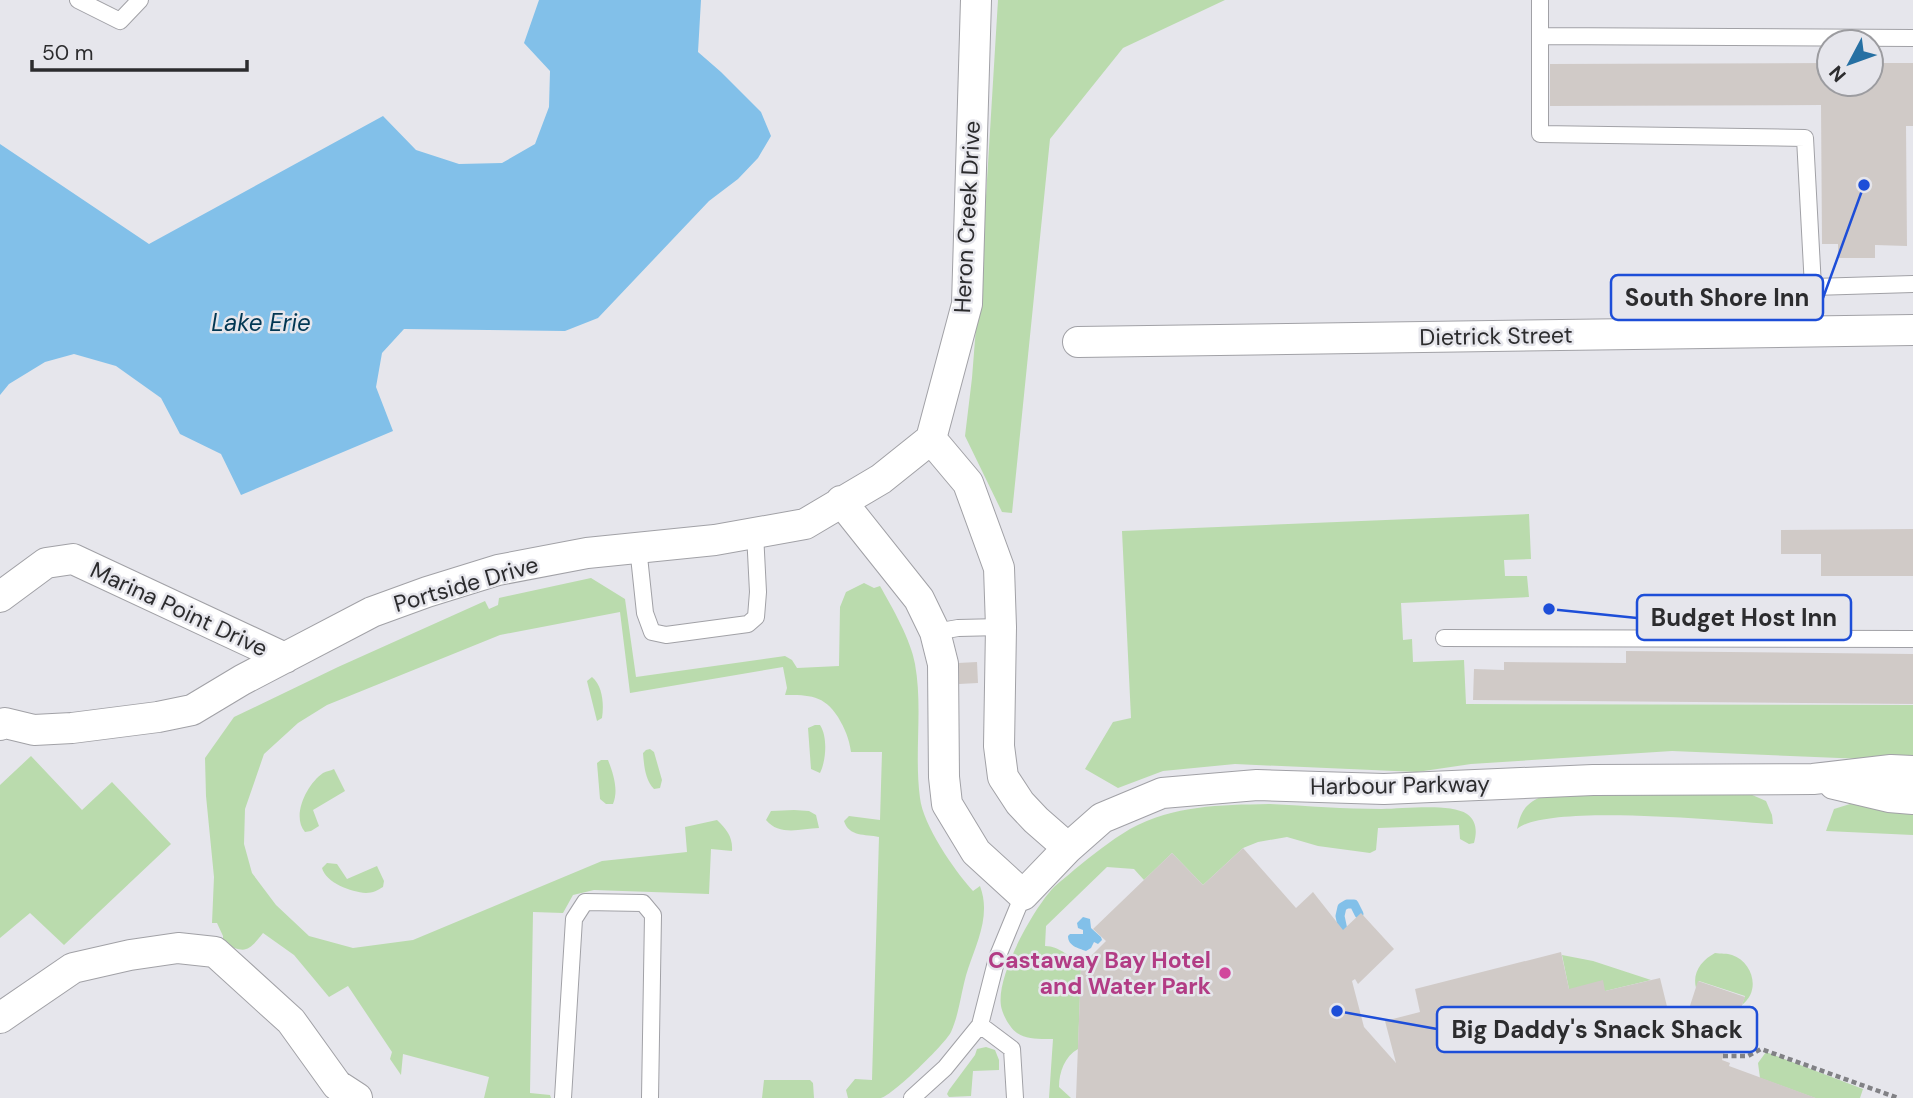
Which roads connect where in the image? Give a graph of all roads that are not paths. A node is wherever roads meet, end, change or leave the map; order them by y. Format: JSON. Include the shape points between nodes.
{"nodes":[{"id":1,"x":78,"y":0,"type":"edge"},
{"id":2,"x":140,"y":0,"type":"edge"},
{"id":3,"x":976,"y":0,"type":"edge"},
{"id":4,"x":1540,"y":0,"type":"edge"},
{"id":5,"x":1540,"y":36,"type":"junction"},
{"id":6,"x":1913,"y":38,"type":"edge"},
{"id":7,"x":1913,"y":284,"type":"edge"},
{"id":8,"x":1813,"y":287,"type":"junction"},
{"id":9,"x":1913,"y":330,"type":"edge"},
{"id":10,"x":1813,"y":331,"type":"junction"},
{"id":11,"x":1078,"y":342,"type":"dead end"},
{"id":12,"x":931,"y":439,"type":"junction"},
{"id":13,"x":841,"y":501,"type":"junction"},
{"id":14,"x":755,"y":533,"type":"junction"},
{"id":15,"x":638,"y":547,"type":"junction"},
{"id":16,"x":0,"y":597,"type":"edge"},
{"id":17,"x":1001,"y":627,"type":"junction"},
{"id":18,"x":935,"y":632,"type":"junction"},
{"id":19,"x":1444,"y":638,"type":"dead end"},
{"id":20,"x":1913,"y":639,"type":"edge"},
{"id":21,"x":285,"y":658,"type":"junction"},
{"id":22,"x":0,"y":725,"type":"edge"},
{"id":23,"x":1913,"y":771,"type":"edge"},
{"id":24,"x":1813,"y":779,"type":"junction"},
{"id":25,"x":1913,"y":799,"type":"edge"},
{"id":26,"x":1068,"y":848,"type":"junction"},
{"id":27,"x":1023,"y":895,"type":"junction"},
{"id":28,"x":0,"y":1018,"type":"edge"},
{"id":29,"x":980,"y":1025,"type":"junction"},
{"id":30,"x":357,"y":1098,"type":"edge"},
{"id":31,"x":563,"y":1098,"type":"edge"},
{"id":32,"x":650,"y":1098,"type":"edge"},
{"id":33,"x":912,"y":1098,"type":"edge"},
{"id":34,"x":1015,"y":1098,"type":"edge"}],
"edges":[{"from":1,"to":2,"type":"lane","via":[[120,21]]},
{"from":3,"to":12,"type":"street","name":"Heron Creek Drive","via":[[967,304]]},
{"from":4,"to":5,"type":"lane"},
{"from":5,"to":6,"type":"lane"},
{"from":5,"to":8,"type":"lane","via":[[1540,134],[1805,138]]},
{"from":7,"to":8,"type":"lane"},
{"from":8,"to":10,"type":"lane"},
{"from":9,"to":10,"type":"street","name":"Dietrick Street"},
{"from":10,"to":11,"type":"street","name":"Dietrick Street"},
{"from":12,"to":13,"type":"street","name":"Portside Drive","via":[[881,479]]},
{"from":12,"to":17,"type":"street","via":[[968,483],[999,568]]},
{"from":13,"to":14,"type":"street","name":"Portside Drive","via":[[805,524]]},
{"from":13,"to":18,"type":"street","via":[[919,599]]},
{"from":14,"to":15,"type":"street","name":"Portside Drive"},
{"from":14,"to":15,"type":"lane","via":[[756,617],[748,624],[666,635],[652,632],[645,613]]},
{"from":15,"to":21,"type":"street","name":"Portside Drive","via":[[498,570],[427,592],[372,612]]},
{"from":16,"to":21,"type":"street","name":"Marina Point Drive","via":[[46,563],[73,559]]},
{"from":17,"to":18,"type":"lane"},
{"from":17,"to":26,"type":"street","via":[[999,746],[1003,777],[1020,803]]},
{"from":18,"to":27,"type":"street","via":[[943,664],[947,804],[976,852]]},
{"from":19,"to":20,"type":"lane"},
{"from":21,"to":22,"type":"street","name":"Portside Drive","via":[[192,710],[72,728],[34,730]]},
{"from":23,"to":24,"type":"street","name":"Harbour Parkway"},
{"from":24,"to":25,"type":"street","name":"Harbour Parkway"},
{"from":24,"to":26,"type":"street","name":"Harbour Parkway","via":[[1593,780],[1384,789],[1257,785],[1162,793],[1102,818]]},
{"from":26,"to":27,"type":"street","name":"Harbour Parkway"},
{"from":27,"to":29,"type":"lane","via":[[997,958]]},
{"from":28,"to":30,"type":"street","via":[[73,968],[178,947],[215,952],[291,1021],[337,1085]]},
{"from":29,"to":33,"type":"lane","via":[[945,1068]]},
{"from":29,"to":34,"type":"lane","via":[[1012,1049]]},
{"from":31,"to":32,"type":"lane","via":[[574,919],[586,902],[643,903],[653,915]]}]}
